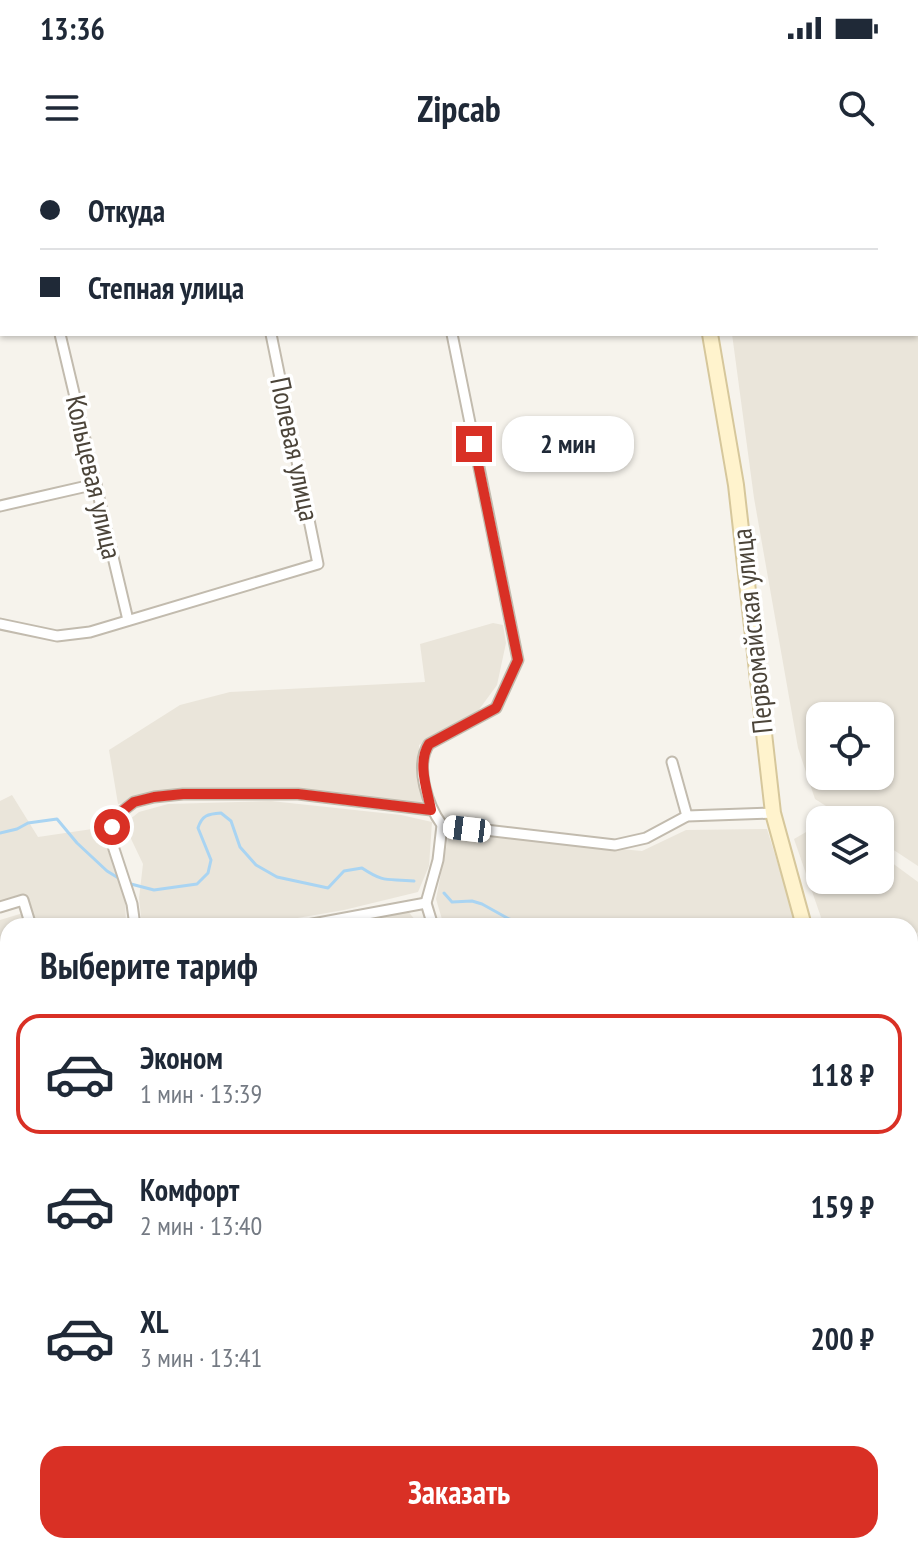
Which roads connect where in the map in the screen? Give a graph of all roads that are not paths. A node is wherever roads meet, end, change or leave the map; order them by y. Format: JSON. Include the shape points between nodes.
{"nodes":[{"id":1,"x":60,"y":336,"type":"edge"},
{"id":2,"x":271,"y":336,"type":"edge"},
{"id":3,"x":452,"y":336,"type":"edge"},
{"id":4,"x":710,"y":336,"type":"edge"},
{"id":5,"x":96,"y":484,"type":"junction"},
{"id":6,"x":0,"y":506,"type":"edge"},
{"id":7,"x":128,"y":620,"type":"junction"},
{"id":8,"x":0,"y":624,"type":"edge"},
{"id":9,"x":672,"y":762,"type":"dead end"},
{"id":10,"x":431,"y":810,"type":"junction"},
{"id":11,"x":773,"y":813,"type":"junction"},
{"id":12,"x":687,"y":816,"type":"junction"},
{"id":13,"x":442,"y":825,"type":"junction"},
{"id":14,"x":426,"y":903,"type":"junction"},
{"id":15,"x":0,"y":907,"type":"edge"},
{"id":16,"x":29,"y":918,"type":"edge"},
{"id":17,"x":134,"y":918,"type":"edge"},
{"id":18,"x":345,"y":918,"type":"edge"},
{"id":19,"x":431,"y":918,"type":"edge"},
{"id":20,"x":802,"y":918,"type":"edge"}],
"edges":[{"from":1,"to":5,"type":"street","name":"Кольцевая улица"},
{"from":2,"to":7,"type":"street","name":"Полевая улица","via":[[318,564]]},
{"from":3,"to":10,"type":"street","via":[[518,660],[496,708],[429,744],[423,753]]},
{"from":4,"to":11,"type":"street","name":"Первомайская улица","via":[[736,485]]},
{"from":5,"to":6,"type":"street"},
{"from":5,"to":7,"type":"street","name":"Кольцевая улица"},
{"from":7,"to":8,"type":"street","via":[[57,636]]},
{"from":9,"to":12,"type":"street"},
{"from":10,"to":13,"type":"street"},
{"from":10,"to":17,"type":"street","via":[[298,794],[183,794],[134,802],[112,827]]},
{"from":11,"to":12,"type":"street"},
{"from":11,"to":20,"type":"street","name":"Первомайская улица"},
{"from":12,"to":13,"type":"street","via":[[646,838],[615,845]]},
{"from":13,"to":14,"type":"street"},
{"from":14,"to":18,"type":"street"},
{"from":14,"to":19,"type":"street"},
{"from":15,"to":16,"type":"street","via":[[23,900]]}]}
